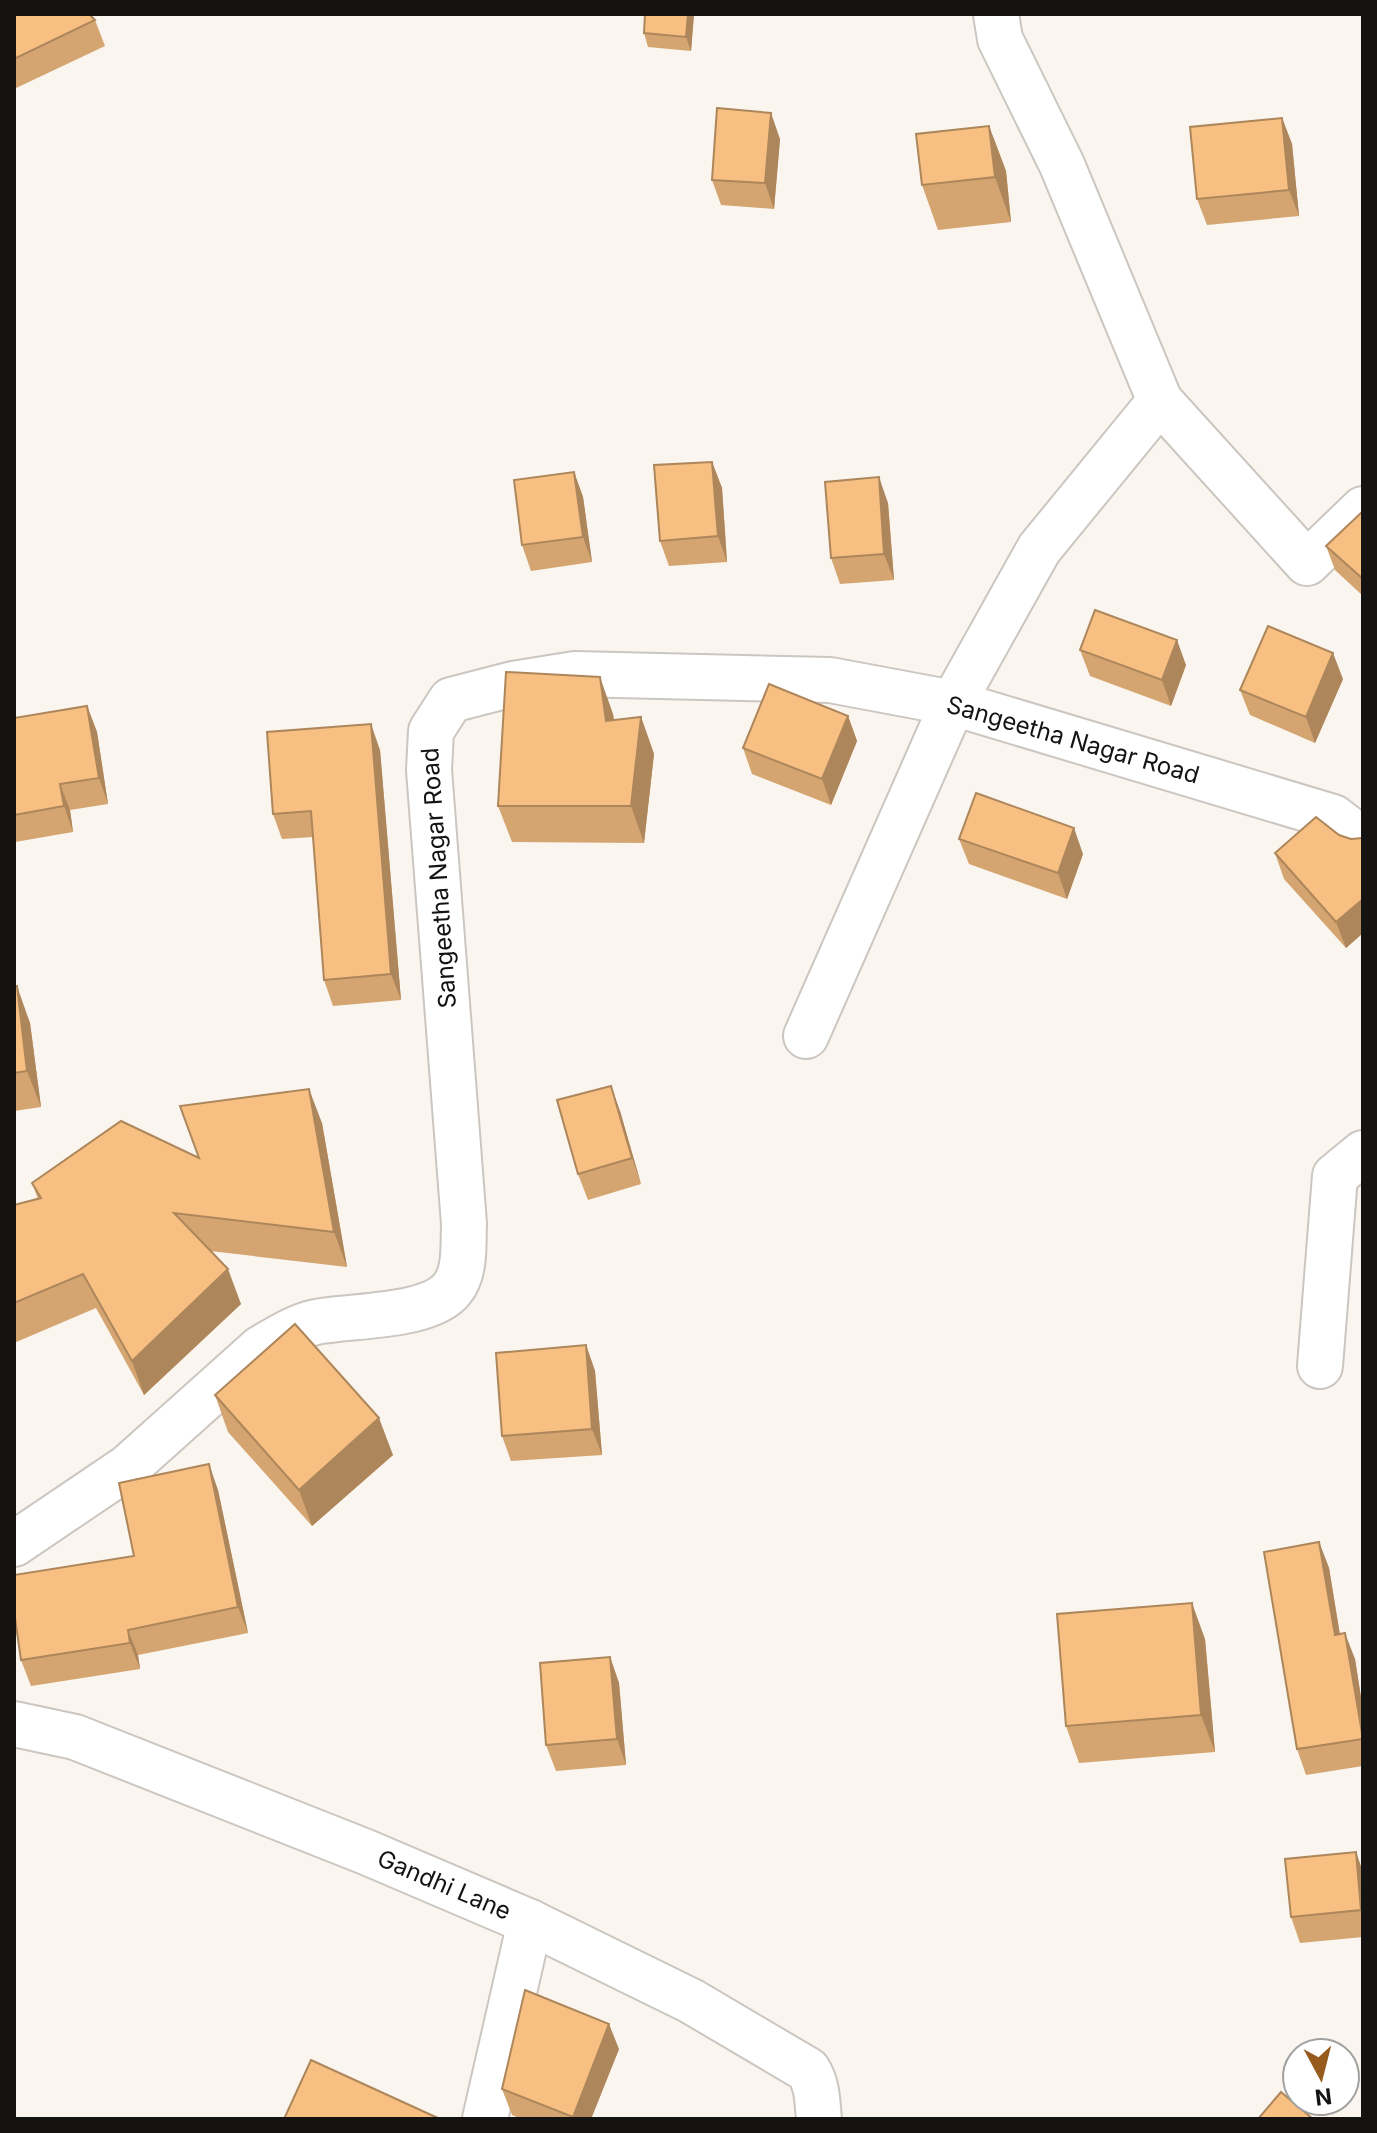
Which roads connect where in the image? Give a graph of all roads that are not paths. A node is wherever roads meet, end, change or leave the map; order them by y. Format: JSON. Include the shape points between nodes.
{"nodes":[{"id":1,"x":996,"y":14,"type":"edge"},
{"id":2,"x":1160,"y":401,"type":"junction"},
{"id":3,"x":1363,"y":509,"type":"edge"},
{"id":4,"x":953,"y":703,"type":"junction"},
{"id":5,"x":1363,"y":840,"type":"edge"},
{"id":6,"x":806,"y":1036,"type":"dead end"},
{"id":7,"x":1363,"y":1153,"type":"edge"},
{"id":8,"x":1320,"y":1366,"type":"dead end"},
{"id":9,"x":14,"y":1544,"type":"edge"},
{"id":10,"x":14,"y":1724,"type":"edge"},
{"id":11,"x":530,"y":1922,"type":"junction"},
{"id":12,"x":485,"y":2119,"type":"edge"},
{"id":13,"x":819,"y":2119,"type":"edge"}],
"edges":[{"from":1,"to":2,"type":"street","via":[[1000,39],[1062,165]]},
{"from":2,"to":3,"type":"street","via":[[1307,563]]},
{"from":2,"to":4,"type":"street","via":[[1039,549]]},
{"from":4,"to":5,"type":"street","name":"Sangeetha Nagar Road","via":[[1333,817]]},
{"from":4,"to":6,"type":"street"},
{"from":4,"to":9,"type":"street","name":"Sangeetha Nagar Road","via":[[830,680],[575,674],[451,700],[431,731],[429,770],[464,1224],[458,1279],[450,1292],[410,1311],[313,1322],[261,1348],[128,1467]]},
{"from":7,"to":8,"type":"street","via":[[1335,1176]]},
{"from":10,"to":11,"type":"street","name":"Gandhi Lane","via":[[75,1737]]},
{"from":11,"to":12,"type":"street"},
{"from":11,"to":13,"type":"street","name":"Gandhi Lane","via":[[691,2001],[808,2070],[818,2096]]}]}
